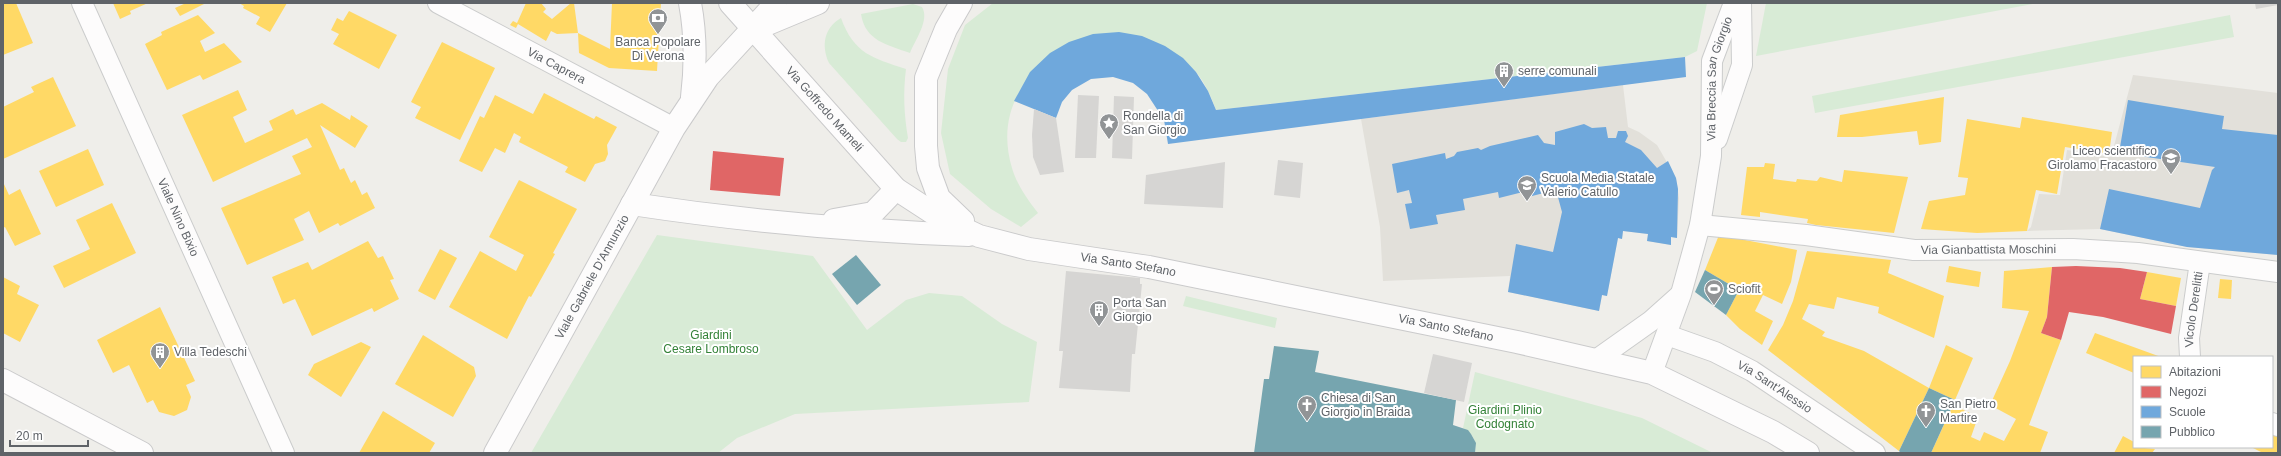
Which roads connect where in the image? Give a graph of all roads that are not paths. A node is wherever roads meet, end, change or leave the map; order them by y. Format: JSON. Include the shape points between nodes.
{"nodes":[{"id":1,"x":82,"y":3,"type":"edge"},
{"id":2,"x":438,"y":3,"type":"edge"},
{"id":3,"x":690,"y":3,"type":"edge"},
{"id":4,"x":730,"y":3,"type":"edge"},
{"id":5,"x":776,"y":3,"type":"edge"},
{"id":6,"x":818,"y":3,"type":"edge"},
{"id":7,"x":961,"y":3,"type":"edge"},
{"id":8,"x":1734,"y":3,"type":"edge"},
{"id":9,"x":1741,"y":3,"type":"edge"},
{"id":10,"x":753,"y":30,"type":"junction"},
{"id":11,"x":691,"y":102,"type":"junction"},
{"id":12,"x":674,"y":128,"type":"junction"},
{"id":13,"x":1711,"y":156,"type":"junction"},
{"id":14,"x":896,"y":189,"type":"junction"},
{"id":15,"x":632,"y":204,"type":"junction"},
{"id":16,"x":810,"y":225,"type":"junction"},
{"id":17,"x":1700,"y":225,"type":"junction"},
{"id":18,"x":979,"y":236,"type":"junction"},
{"id":19,"x":1068,"y":255,"type":"joint"},
{"id":20,"x":2200,"y":262,"type":"junction"},
{"id":21,"x":2278,"y":272,"type":"edge"},
{"id":22,"x":1681,"y":294,"type":"junction"},
{"id":23,"x":1667,"y":335,"type":"junction"},
{"id":24,"x":2190,"y":356,"type":"edge"},
{"id":25,"x":1596,"y":360,"type":"junction"},
{"id":26,"x":1652,"y":373,"type":"junction"},
{"id":27,"x":3,"y":380,"type":"edge"},
{"id":28,"x":275,"y":432,"type":"junction"},
{"id":29,"x":131,"y":450,"type":"edge"},
{"id":30,"x":272,"y":453,"type":"edge"},
{"id":31,"x":284,"y":453,"type":"edge"},
{"id":32,"x":495,"y":453,"type":"edge"},
{"id":33,"x":1808,"y":453,"type":"edge"},
{"id":34,"x":1875,"y":453,"type":"edge"}],
"edges":[{"from":1,"to":28,"type":"street","name":"Viale Nino Bixio"},
{"from":2,"to":12,"type":"street","name":"Via Caprera"},
{"from":3,"to":11,"type":"street","name":"Viale Gabriele D'Annunzio","via":[[695,30],[696,65]]},
{"from":4,"to":10,"type":"street","name":"Via Goffredo Mameli"},
{"from":5,"to":10,"type":"street"},
{"from":6,"to":10,"type":"street"},
{"from":7,"to":18,"type":"street","via":[[946,29],[926,78],[926,146],[928,168],[939,198]]},
{"from":8,"to":13,"type":"street","name":"Via Breccia San Giorgio","via":[[1712,61]]},
{"from":9,"to":13,"type":"street","name":"Via Breccia San Giorgio","via":[[1742,65]]},
{"from":10,"to":11,"type":"street","name":"Viale Gabriele D'Annunzio","via":[[708,77]]},
{"from":10,"to":14,"type":"street","name":"Via Goffredo Mameli"},
{"from":11,"to":12,"type":"street","name":"Viale Gabriele D'Annunzio"},
{"from":12,"to":15,"type":"street","name":"Viale Gabriele D'Annunzio"},
{"from":13,"to":17,"type":"street","name":"Via Breccia San Giorgio"},
{"from":14,"to":16,"type":"street","name":"Via Goffredo Mameli","via":[[873,212]]},
{"from":14,"to":18,"type":"street","name":"Via Goffredo Mameli","via":[[939,217]]},
{"from":15,"to":16,"type":"street","name":"Via Goffredo Mameli"},
{"from":15,"to":32,"type":"street","name":"Viale Gabriele D'Annunzio"},
{"from":16,"to":18,"type":"street","name":"Via Goffredo Mameli","via":[[894,233]]},
{"from":17,"to":20,"type":"street","name":"Via Gianbattista Moschini","via":[[1914,250],[2073,249],[2138,252]]},
{"from":17,"to":22,"type":"street","name":"Via Breccia San Giorgio"},
{"from":18,"to":19,"type":"street","name":"Via Goffredo Mameli","via":[[1029,249]]},
{"from":19,"to":25,"type":"street","name":"Via Santo Stefano","via":[[1149,267]]},
{"from":20,"to":21,"type":"street","name":"Via Gianbattista Moschini"},
{"from":20,"to":24,"type":"street","name":"Vicolo Derelitti","via":[[2188,338]]},
{"from":22,"to":23,"type":"street","name":"Via Breccia San Giorgio"},
{"from":22,"to":25,"type":"street","via":[[1651,321]]},
{"from":23,"to":26,"type":"street","name":"Via Breccia San Giorgio"},
{"from":23,"to":34,"type":"street","name":"Via Sant'Alessio","via":[[1715,352],[1752,371]]},
{"from":25,"to":26,"type":"street","name":"Via Santo Stefano"},
{"from":26,"to":33,"type":"street","name":"Via Santo Stefano","via":[[1773,432]]},
{"from":27,"to":29,"type":"street"},
{"from":28,"to":30,"type":"street"},
{"from":28,"to":31,"type":"street","name":"Viale Nino Bixio"}]}
